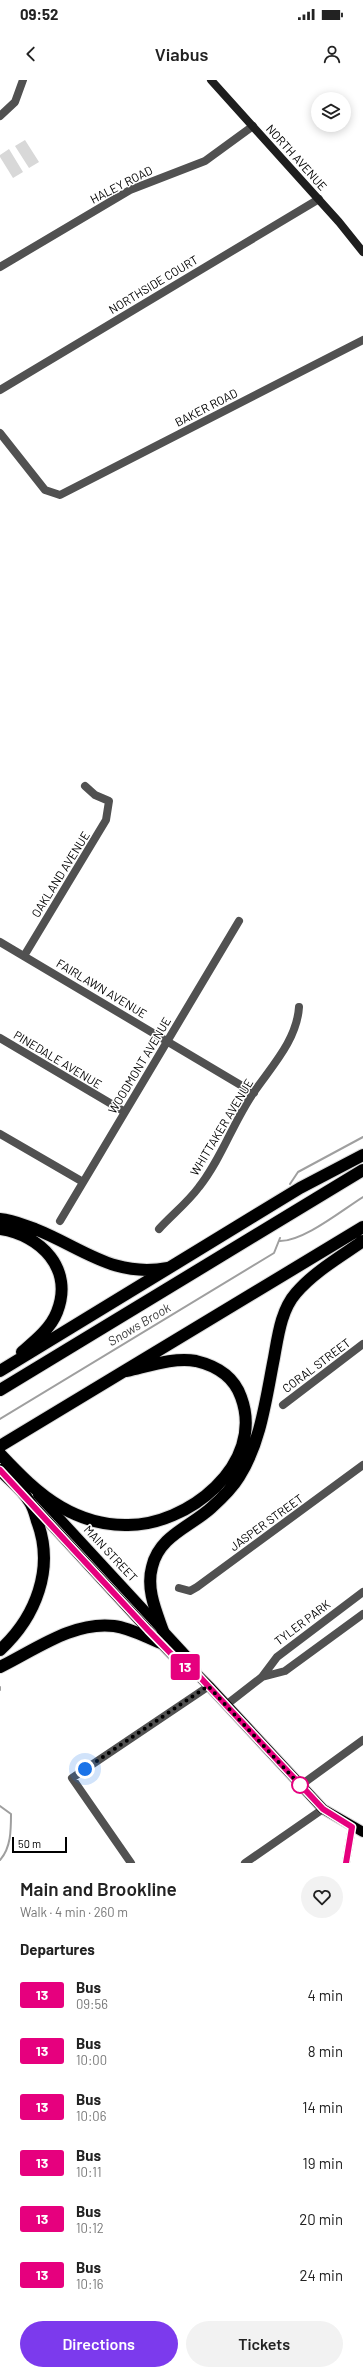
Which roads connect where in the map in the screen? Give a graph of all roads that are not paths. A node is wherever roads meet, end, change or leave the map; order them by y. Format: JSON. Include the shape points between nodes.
{"nodes":[{"id":1,"x":23,"y":80,"type":"edge"},
{"id":2,"x":211,"y":80,"type":"edge"},
{"id":3,"x":0,"y":116,"type":"edge"},
{"id":4,"x":253,"y":126,"type":"junction"},
{"id":5,"x":319,"y":199,"type":"junction"},
{"id":6,"x":363,"y":252,"type":"edge"},
{"id":7,"x":0,"y":267,"type":"edge"},
{"id":8,"x":363,"y":340,"type":"edge"},
{"id":9,"x":0,"y":390,"type":"edge"},
{"id":10,"x":0,"y":433,"type":"edge"},
{"id":11,"x":85,"y":786,"type":"dead end"},
{"id":12,"x":239,"y":921,"type":"dead end"},
{"id":13,"x":0,"y":942,"type":"edge"},
{"id":14,"x":24,"y":956,"type":"junction"},
{"id":15,"x":299,"y":1008,"type":"dead end"},
{"id":16,"x":0,"y":1038,"type":"edge"},
{"id":17,"x":167,"y":1041,"type":"junction"},
{"id":18,"x":254,"y":1092,"type":"junction"},
{"id":19,"x":125,"y":1112,"type":"junction"},
{"id":20,"x":0,"y":1134,"type":"edge"},
{"id":21,"x":363,"y":1155,"type":"edge"},
{"id":22,"x":363,"y":1170,"type":"edge"},
{"id":23,"x":83,"y":1182,"type":"junction"},
{"id":24,"x":0,"y":1219,"type":"edge"},
{"id":25,"x":60,"y":1221,"type":"dead end"},
{"id":26,"x":363,"y":1227,"type":"edge"},
{"id":27,"x":0,"y":1229,"type":"edge"},
{"id":28,"x":159,"y":1229,"type":"dead end"},
{"id":29,"x":363,"y":1241,"type":"edge"},
{"id":30,"x":175,"y":1266,"type":"junction"},
{"id":31,"x":363,"y":1344,"type":"edge"},
{"id":32,"x":128,"y":1370,"type":"junction"},
{"id":33,"x":0,"y":1371,"type":"edge"},
{"id":34,"x":0,"y":1390,"type":"edge"},
{"id":35,"x":282,"y":1405,"type":"dead end"},
{"id":36,"x":0,"y":1446,"type":"edge"},
{"id":37,"x":0,"y":1454,"type":"edge"},
{"id":38,"x":363,"y":1465,"type":"edge"},
{"id":39,"x":0,"y":1470,"type":"edge"},
{"id":40,"x":17,"y":1480,"type":"junction"},
{"id":41,"x":30,"y":1501,"type":"junction"},
{"id":42,"x":179,"y":1588,"type":"dead end"},
{"id":43,"x":363,"y":1592,"type":"edge"},
{"id":44,"x":363,"y":1614,"type":"edge"},
{"id":45,"x":162,"y":1637,"type":"junction"},
{"id":46,"x":0,"y":1650,"type":"edge"},
{"id":47,"x":0,"y":1667,"type":"edge"},
{"id":48,"x":262,"y":1677,"type":"junction"},
{"id":49,"x":208,"y":1686,"type":"junction"},
{"id":50,"x":226,"y":1705,"type":"junction"},
{"id":51,"x":363,"y":1740,"type":"edge"},
{"id":52,"x":301,"y":1785,"type":"junction"},
{"id":53,"x":323,"y":1809,"type":"junction"},
{"id":54,"x":352,"y":1827,"type":"junction"},
{"id":55,"x":363,"y":1832,"type":"edge"},
{"id":56,"x":131,"y":1863,"type":"edge"},
{"id":57,"x":245,"y":1863,"type":"edge"},
{"id":58,"x":346,"y":1863,"type":"edge"}],
"edges":[{"from":1,"to":3,"type":"street","via":[[15,102]]},
{"from":2,"to":4,"type":"main road","name":"NORTH AVENUE"},
{"from":4,"to":5,"type":"main road","name":"NORTH AVENUE"},
{"from":4,"to":7,"type":"street","name":"HALEY ROAD","via":[[205,161],[130,190]]},
{"from":5,"to":6,"type":"main road","name":"NORTH AVENUE"},
{"from":5,"to":9,"type":"street","name":"NORTHSIDE COURT"},
{"from":8,"to":10,"type":"street","name":"BAKER ROAD","via":[[60,495],[45,490]]},
{"from":11,"to":14,"type":"street","name":"OAKLAND AVENUE","via":[[95,795],[109,801],[104,825]]},
{"from":12,"to":17,"type":"street","name":"WOODMONT AVENUE"},
{"from":13,"to":14,"type":"street","name":"FAIRLAWN AVENUE"},
{"from":14,"to":17,"type":"street","name":"FAIRLAWN AVENUE"},
{"from":15,"to":18,"type":"street","name":"WHITTAKER AVENUE","via":[[298,1020],[273,1068]]},
{"from":16,"to":19,"type":"street","name":"PINEDALE AVENUE"},
{"from":17,"to":18,"type":"street","name":"FAIRLAWN AVENUE"},
{"from":17,"to":19,"type":"street","name":"WOODMONT AVENUE"},
{"from":18,"to":28,"type":"street","name":"WHITTAKER AVENUE","via":[[199,1188]]},
{"from":19,"to":23,"type":"street","name":"WOODMONT AVENUE"},
{"from":20,"to":23,"type":"street"},
{"from":21,"to":30,"type":"highway","via":[[300,1188]]},
{"from":22,"to":34,"type":"highway"},
{"from":23,"to":25,"type":"street","name":"WOODMONT AVENUE"},
{"from":24,"to":30,"type":"highway","via":[[10,1220],[48,1234],[96,1259],[135,1271]]},
{"from":26,"to":32,"type":"highway"},
{"from":27,"to":33,"type":"highway","via":[[24,1235],[40,1245],[52,1258],[59,1274],[61,1299],[56,1314],[38,1338]]},
{"from":29,"to":45,"type":"highway","via":[[320,1271],[295,1293],[281,1320],[260,1430],[239,1477],[211,1508],[168,1539],[157,1554],[152,1567],[152,1601]]},
{"from":30,"to":33,"type":"highway"},
{"from":31,"to":35,"type":"street","name":"CORAL STREET"},
{"from":32,"to":36,"type":"highway"},
{"from":32,"to":40,"type":"highway","via":[[171,1361],[194,1361],[212,1365],[227,1375],[238,1389],[245,1406],[246,1424],[243,1442],[233,1464],[218,1484],[198,1503],[158,1521],[125,1525],[91,1520],[62,1508]]},
{"from":37,"to":40,"type":"highway","name":"MAIN STREET"},
{"from":38,"to":42,"type":"street","name":"JASPER STREET","via":[[197,1587],[190,1591]]},
{"from":39,"to":40,"type":"highway","name":"MAIN STREET"},
{"from":40,"to":41,"type":"highway","name":"MAIN STREET"},
{"from":40,"to":45,"type":"main road","name":"MAIN STREET"},
{"from":41,"to":45,"type":"main road","name":"MAIN STREET"},
{"from":41,"to":46,"type":"highway","via":[[43,1545],[41,1582],[27,1619]]},
{"from":43,"to":48,"type":"street","name":"TYLER PARK","via":[[277,1657]]},
{"from":44,"to":48,"type":"street","name":"TYLER PARK","via":[[285,1671]]},
{"from":45,"to":47,"type":"highway","via":[[115,1626],[95,1626],[73,1631],[45,1643]]},
{"from":45,"to":49,"type":"main road","name":"MAIN STREET","via":[[193,1663],[197,1674]]},
{"from":48,"to":50,"type":"street","name":"TYLER PARK"},
{"from":49,"to":50,"type":"main road","name":"MAIN STREET"},
{"from":49,"to":56,"type":"street","via":[[72,1778]]},
{"from":50,"to":52,"type":"main road","name":"MAIN STREET"},
{"from":51,"to":52,"type":"street"},
{"from":52,"to":53,"type":"main road","name":"MAIN STREET"},
{"from":53,"to":54,"type":"main road","name":"MAIN STREET"},
{"from":53,"to":57,"type":"street"},
{"from":54,"to":55,"type":"main road","name":"MAIN STREET"},
{"from":54,"to":58,"type":"main road"}]}
